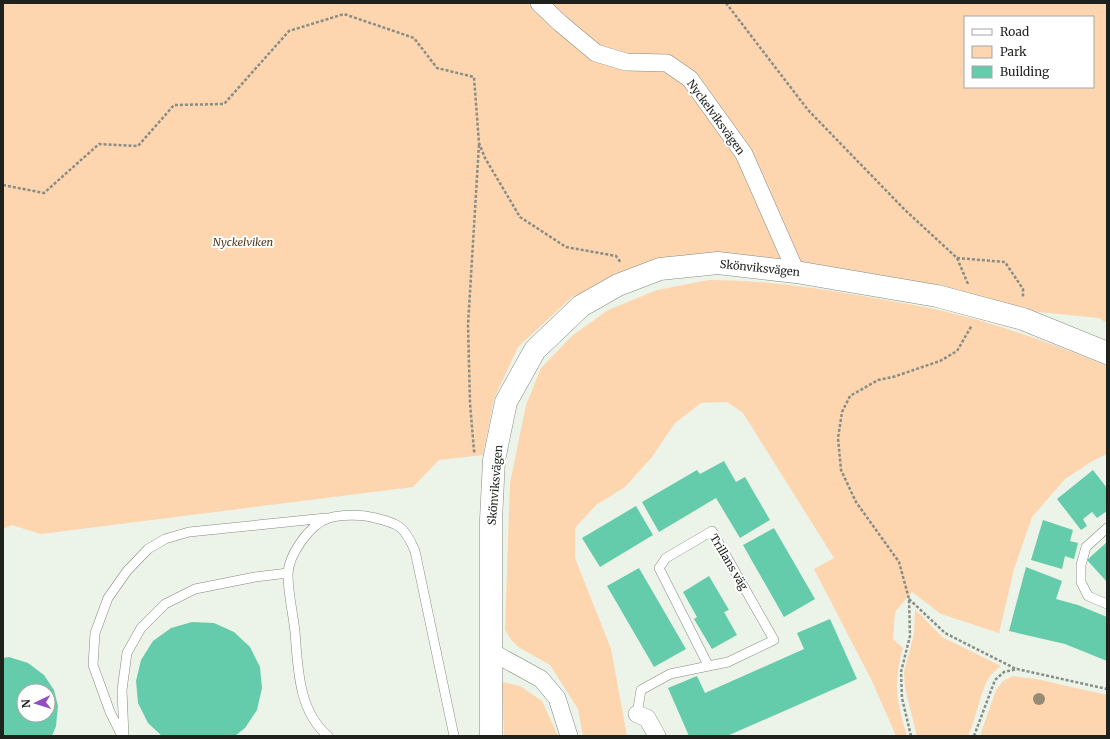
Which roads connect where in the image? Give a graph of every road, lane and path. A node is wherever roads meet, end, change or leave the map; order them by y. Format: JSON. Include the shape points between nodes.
{"nodes":[{"id":1,"x":540,"y":3,"type":"edge"},
{"id":2,"x":726,"y":3,"type":"edge"},
{"id":3,"x":479,"y":143,"type":"junction"},
{"id":4,"x":3,"y":185,"type":"edge"},
{"id":5,"x":957,"y":258,"type":"junction"},
{"id":6,"x":796,"y":272,"type":"junction"},
{"id":7,"x":634,"y":279,"type":"junction"},
{"id":8,"x":970,"y":288,"type":"dead end"},
{"id":9,"x":1023,"y":319,"type":"junction"},
{"id":10,"x":972,"y":325,"type":"dead end"},
{"id":11,"x":1107,"y":353,"type":"edge"},
{"id":12,"x":494,"y":460,"type":"junction"},
{"id":13,"x":328,"y":518,"type":"junction"},
{"id":14,"x":1107,"y":528,"type":"edge"},
{"id":15,"x":288,"y":574,"type":"junction"},
{"id":16,"x":909,"y":599,"type":"junction"},
{"id":17,"x":1107,"y":604,"type":"edge"},
{"id":18,"x":490,"y":651,"type":"junction"},
{"id":19,"x":708,"y":665,"type":"junction"},
{"id":20,"x":1016,"y":669,"type":"junction"},
{"id":21,"x":1107,"y":689,"type":"edge"},
{"id":22,"x":637,"y":714,"type":"joint"},
{"id":23,"x":123,"y":736,"type":"edge"},
{"id":24,"x":328,"y":736,"type":"edge"},
{"id":25,"x":454,"y":736,"type":"edge"},
{"id":26,"x":491,"y":736,"type":"edge"},
{"id":27,"x":569,"y":736,"type":"edge"},
{"id":28,"x":658,"y":736,"type":"edge"},
{"id":29,"x":911,"y":736,"type":"edge"},
{"id":30,"x":974,"y":736,"type":"edge"}],
"edges":[{"from":1,"to":6,"type":"street","name":"Nyckelviksvägen","via":[[596,53],[626,62],[667,63],[690,79],[744,154]]},
{"from":2,"to":5,"type":"path","via":[[808,110],[905,210]]},
{"from":3,"to":4,"type":"path","via":[[474,77],[437,68],[414,38],[344,14],[289,31],[224,104],[174,105],[138,146],[99,144],[44,193]]},
{"from":3,"to":7,"type":"path","via":[[485,158],[520,217],[566,247],[616,256]]},
{"from":3,"to":12,"type":"path","via":[[468,325],[470,403],[474,451]]},
{"from":5,"to":8,"type":"path"},
{"from":5,"to":9,"type":"path","via":[[1005,262],[1023,289]]},
{"from":6,"to":7,"type":"street","name":"Skönviksvägen","via":[[718,263],[660,269]]},
{"from":6,"to":9,"type":"street","name":"Skönviksvägen","via":[[937,296]]},
{"from":7,"to":12,"type":"street","name":"Skönviksvägen","via":[[581,306],[535,350],[506,402]]},
{"from":9,"to":11,"type":"street","name":"Skönviksvägen"},
{"from":10,"to":16,"type":"path","via":[[957,351],[934,363],[878,380],[850,396],[842,412],[838,438],[841,470],[856,502],[899,562]]},
{"from":12,"to":18,"type":"street","name":"Skönviksvägen"},
{"from":13,"to":15,"type":"lane","via":[[308,531],[294,552]]},
{"from":13,"to":23,"type":"lane","via":[[189,532],[165,539],[148,549],[126,571],[108,598],[95,633],[93,665],[110,712]]},
{"from":13,"to":25,"type":"lane","via":[[364,515],[392,521],[407,533],[415,551]]},
{"from":14,"to":17,"type":"lane","via":[[1086,547],[1081,565],[1081,582],[1088,596]]},
{"from":15,"to":23,"type":"lane","via":[[248,578],[195,589],[165,604],[141,628],[127,653],[122,690]]},
{"from":15,"to":24,"type":"lane","via":[[303,695],[310,714]]},
{"from":16,"to":20,"type":"path","via":[[945,633]]},
{"from":16,"to":29,"type":"path","via":[[910,636],[901,672],[902,698]]},
{"from":18,"to":26,"type":"street","name":"Skönviksvägen"},
{"from":18,"to":27,"type":"street","via":[[541,679],[557,698]]},
{"from":19,"to":19,"type":"lane","name":"Trillans väg","via":[[659,568],[666,558],[712,531],[774,640],[728,662]]},
{"from":19,"to":22,"type":"lane","name":"Trillans väg","via":[[670,674],[641,690]]},
{"from":20,"to":21,"type":"path"},
{"from":20,"to":30,"type":"path","via":[[1004,672],[995,680]]},
{"from":22,"to":28,"type":"street","name":"Trillans väg","via":[[647,718]]}]}
